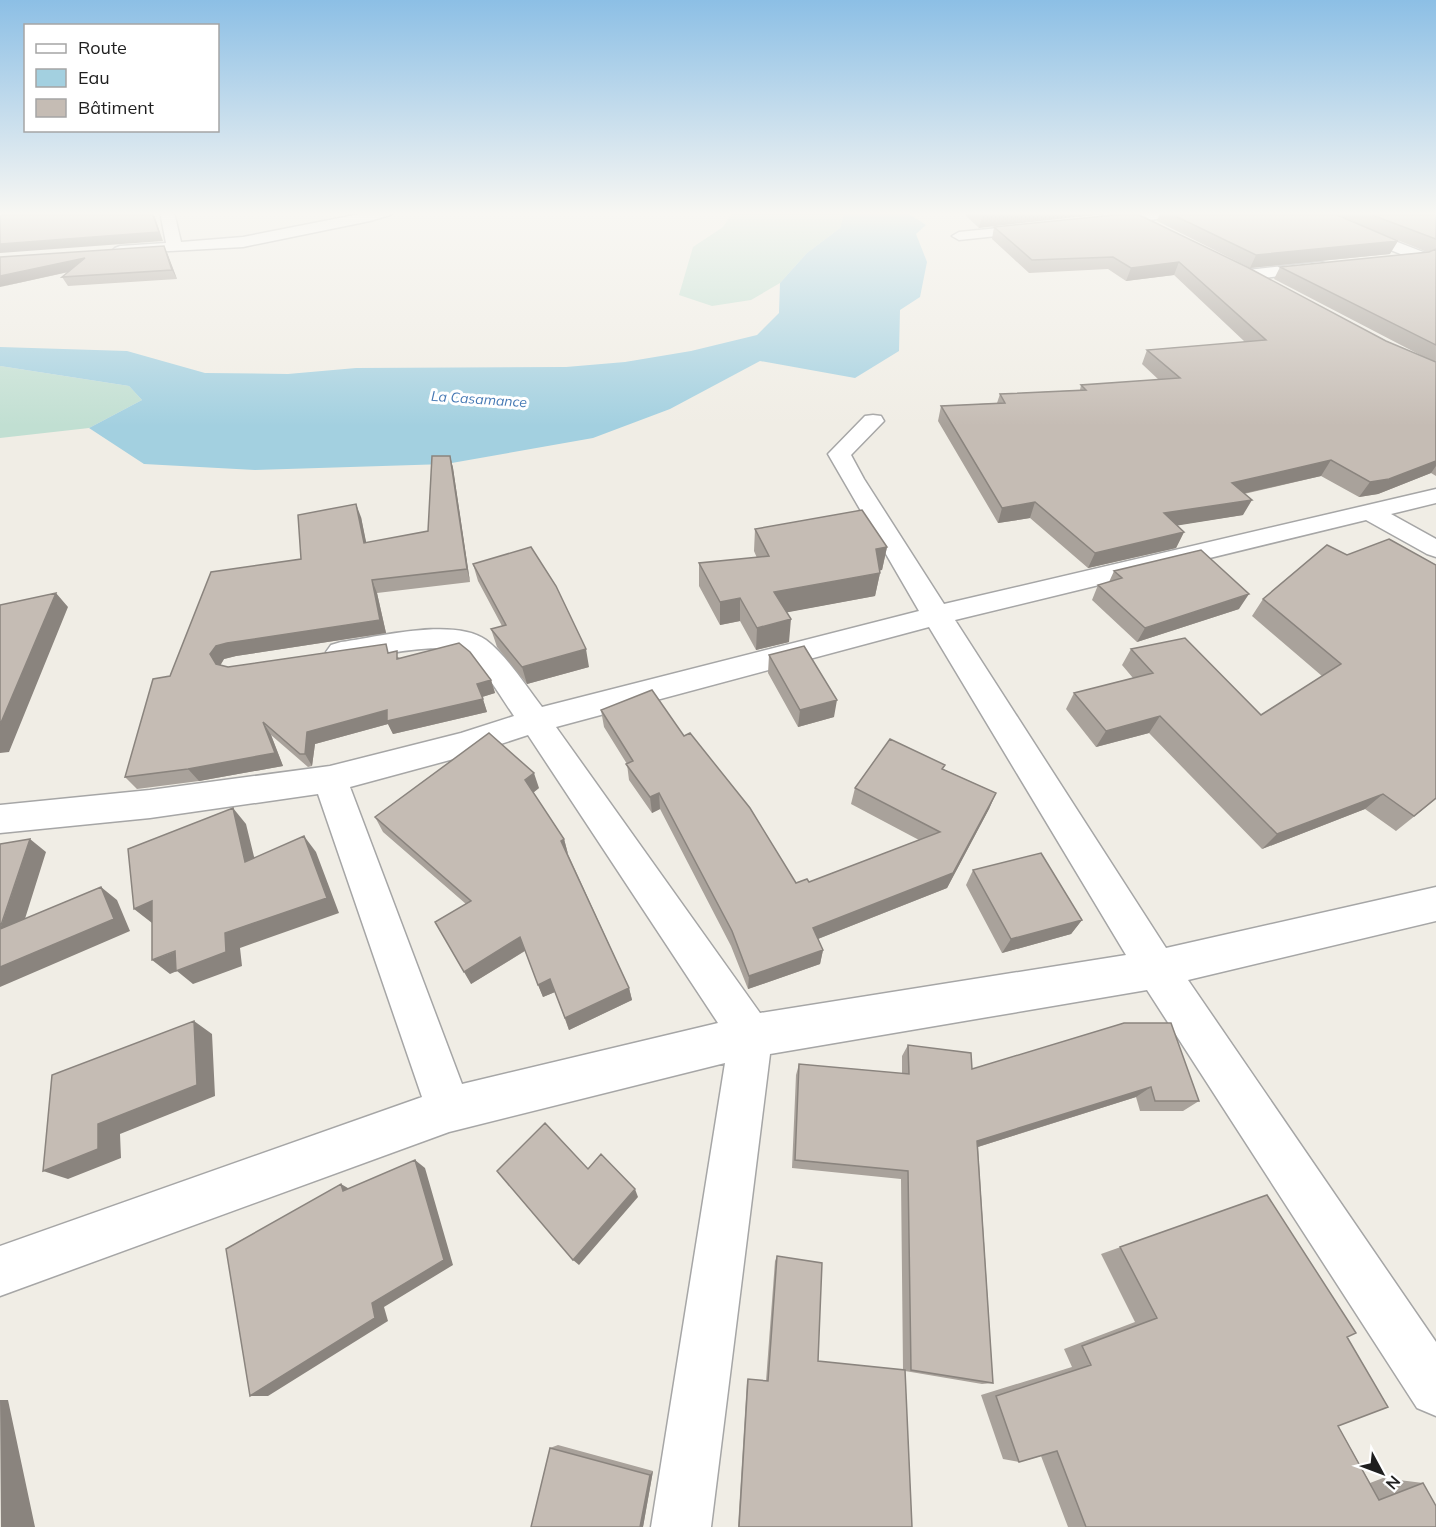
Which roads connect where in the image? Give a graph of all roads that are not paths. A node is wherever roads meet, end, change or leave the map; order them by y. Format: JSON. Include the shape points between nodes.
{"nodes":[{"id":1,"x":1263,"y":283,"type":"edge"},
{"id":2,"x":1278,"y":291,"type":"edge"},
{"id":3,"x":873,"y":421,"type":"dead end"},
{"id":4,"x":1436,"y":496,"type":"edge"},
{"id":5,"x":1368,"y":511,"type":"junction"},
{"id":6,"x":1436,"y":549,"type":"edge"},
{"id":7,"x":938,"y":615,"type":"junction"},
{"id":8,"x":316,"y":656,"type":"edge"},
{"id":9,"x":535,"y":721,"type":"junction"},
{"id":10,"x":330,"y":779,"type":"junction"},
{"id":11,"x":0,"y":819,"type":"edge"},
{"id":12,"x":1436,"y":904,"type":"edge"},
{"id":13,"x":1157,"y":969,"type":"junction"},
{"id":14,"x":752,"y":1036,"type":"junction"},
{"id":15,"x":449,"y":1110,"type":"junction"},
{"id":16,"x":0,"y":1271,"type":"edge"},
{"id":17,"x":1436,"y":1389,"type":"edge"},
{"id":18,"x":681,"y":1527,"type":"edge"}],
"edges":[{"from":1,"to":2,"type":"street"},
{"from":3,"to":7,"type":"street","via":[[839,454]]},
{"from":4,"to":5,"type":"street"},
{"from":5,"to":6,"type":"street"},
{"from":5,"to":7,"type":"street"},
{"from":7,"to":9,"type":"street"},
{"from":7,"to":13,"type":"street"},
{"from":8,"to":9,"type":"street","via":[[441,637],[473,645],[486,656]]},
{"from":9,"to":10,"type":"street"},
{"from":9,"to":14,"type":"street"},
{"from":10,"to":11,"type":"street","via":[[150,804]]},
{"from":10,"to":15,"type":"street"},
{"from":12,"to":13,"type":"street"},
{"from":13,"to":14,"type":"street"},
{"from":13,"to":17,"type":"street"},
{"from":14,"to":15,"type":"street"},
{"from":14,"to":18,"type":"street"},
{"from":15,"to":16,"type":"street"}]}
